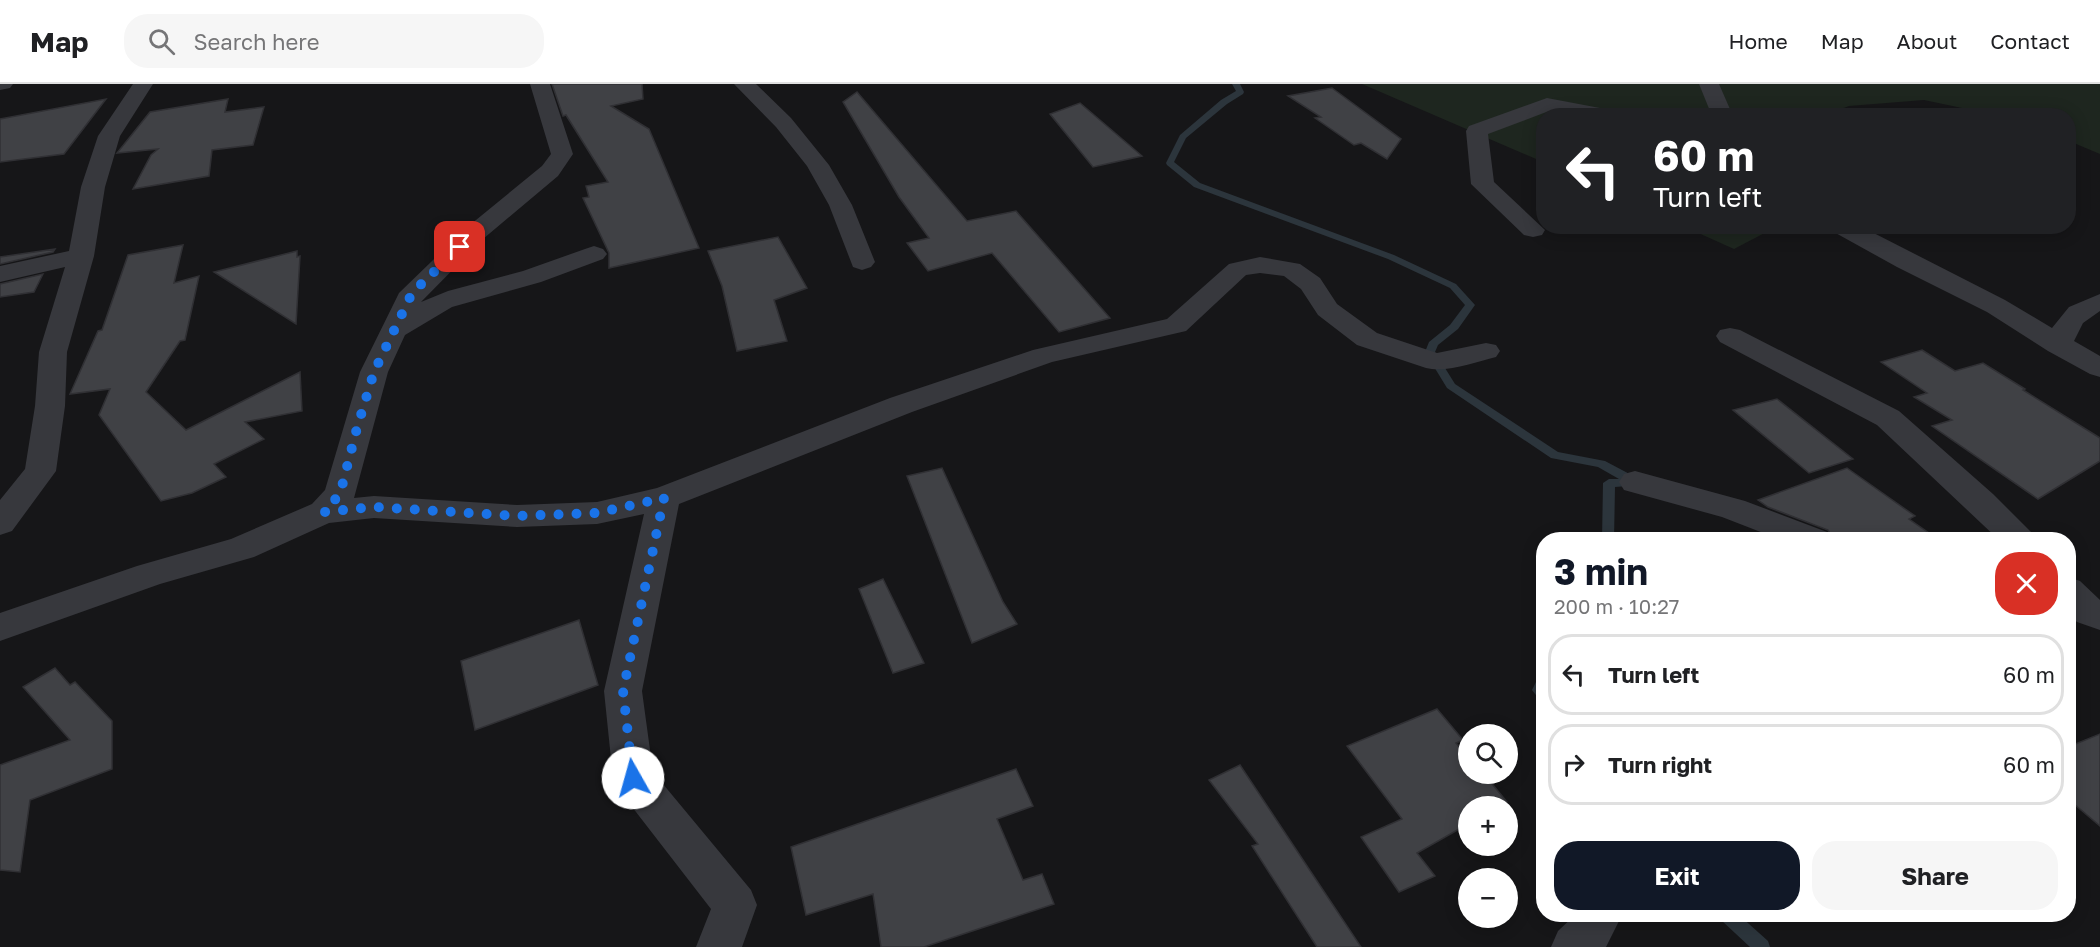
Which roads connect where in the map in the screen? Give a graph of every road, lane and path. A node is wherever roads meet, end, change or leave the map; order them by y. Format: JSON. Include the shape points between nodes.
{"nodes":[{"id":1,"x":143,"y":84,"type":"edge"},
{"id":2,"x":540,"y":84,"type":"edge"},
{"id":3,"x":744,"y":84,"type":"edge"},
{"id":4,"x":1559,"y":84,"type":"edge"},
{"id":5,"x":1709,"y":84,"type":"edge"},
{"id":6,"x":1536,"y":108,"type":"edge"},
{"id":7,"x":1537,"y":108,"type":"edge"},
{"id":8,"x":1568,"y":108,"type":"edge"},
{"id":9,"x":1592,"y":108,"type":"edge"},
{"id":10,"x":1720,"y":108,"type":"edge"},
{"id":11,"x":1533,"y":230,"type":"dead end"},
{"id":12,"x":1855,"y":234,"type":"edge"},
{"id":13,"x":594,"y":254,"type":"dead end"},
{"id":14,"x":81,"y":256,"type":"junction"},
{"id":15,"x":862,"y":262,"type":"dead end"},
{"id":16,"x":0,"y":274,"type":"edge"},
{"id":17,"x":2100,"y":302,"type":"edge"},
{"id":18,"x":394,"y":332,"type":"junction"},
{"id":19,"x":1730,"y":336,"type":"dead end"},
{"id":20,"x":2058,"y":345,"type":"junction"},
{"id":21,"x":1486,"y":351,"type":"dead end"},
{"id":22,"x":2100,"y":368,"type":"edge"},
{"id":23,"x":1635,"y":482,"type":"dead end"},
{"id":24,"x":664,"y":498,"type":"junction"},
{"id":25,"x":324,"y":512,"type":"junction"},
{"id":26,"x":0,"y":523,"type":"edge"},
{"id":27,"x":1794,"y":532,"type":"edge"},
{"id":28,"x":2010,"y":532,"type":"edge"},
{"id":29,"x":0,"y":627,"type":"edge"},
{"id":30,"x":1596,"y":922,"type":"edge"},
{"id":31,"x":719,"y":947,"type":"edge"},
{"id":32,"x":1574,"y":947,"type":"edge"}],
"edges":[{"from":1,"to":14,"type":"street","via":[[109,136],[93,188]]},
{"from":2,"to":18,"type":"street","via":[[562,154],[550,171],[483,226],[412,293]]},
{"from":3,"to":15,"type":"street","via":[[802,141],[838,198]]},
{"from":4,"to":9,"type":"street"},
{"from":5,"to":10,"type":"street"},
{"from":6,"to":11,"type":"street","via":[[1477,131],[1484,184]]},
{"from":7,"to":8,"type":"street","via":[[1547,104]]},
{"from":12,"to":20,"type":"street","via":[[1996,306]]},
{"from":13,"to":18,"type":"street","via":[[524,279],[460,293],[435,303]]},
{"from":14,"to":16,"type":"street"},
{"from":14,"to":26,"type":"street","via":[[53,352],[40,471]]},
{"from":17,"to":20,"type":"street","via":[[2081,308]]},
{"from":18,"to":25,"type":"street","via":[[374,372],[340,494]]},
{"from":19,"to":28,"type":"street","via":[[1888,418]]},
{"from":20,"to":22,"type":"street"},
{"from":21,"to":24,"type":"street","via":[[1436,362],[1367,339],[1327,309],[1311,284],[1291,269],[1260,265],[1238,269],[1176,325],[1043,356],[901,405]]},
{"from":23,"to":27,"type":"street","via":[[1734,509]]},
{"from":24,"to":25,"type":"street","via":[[597,513],[517,516],[374,507]]},
{"from":24,"to":31,"type":"street","via":[[623,691],[633,778],[735,905]]},
{"from":25,"to":29,"type":"street","via":[[242,548],[148,575]]},
{"from":30,"to":32,"type":"street"}]}
